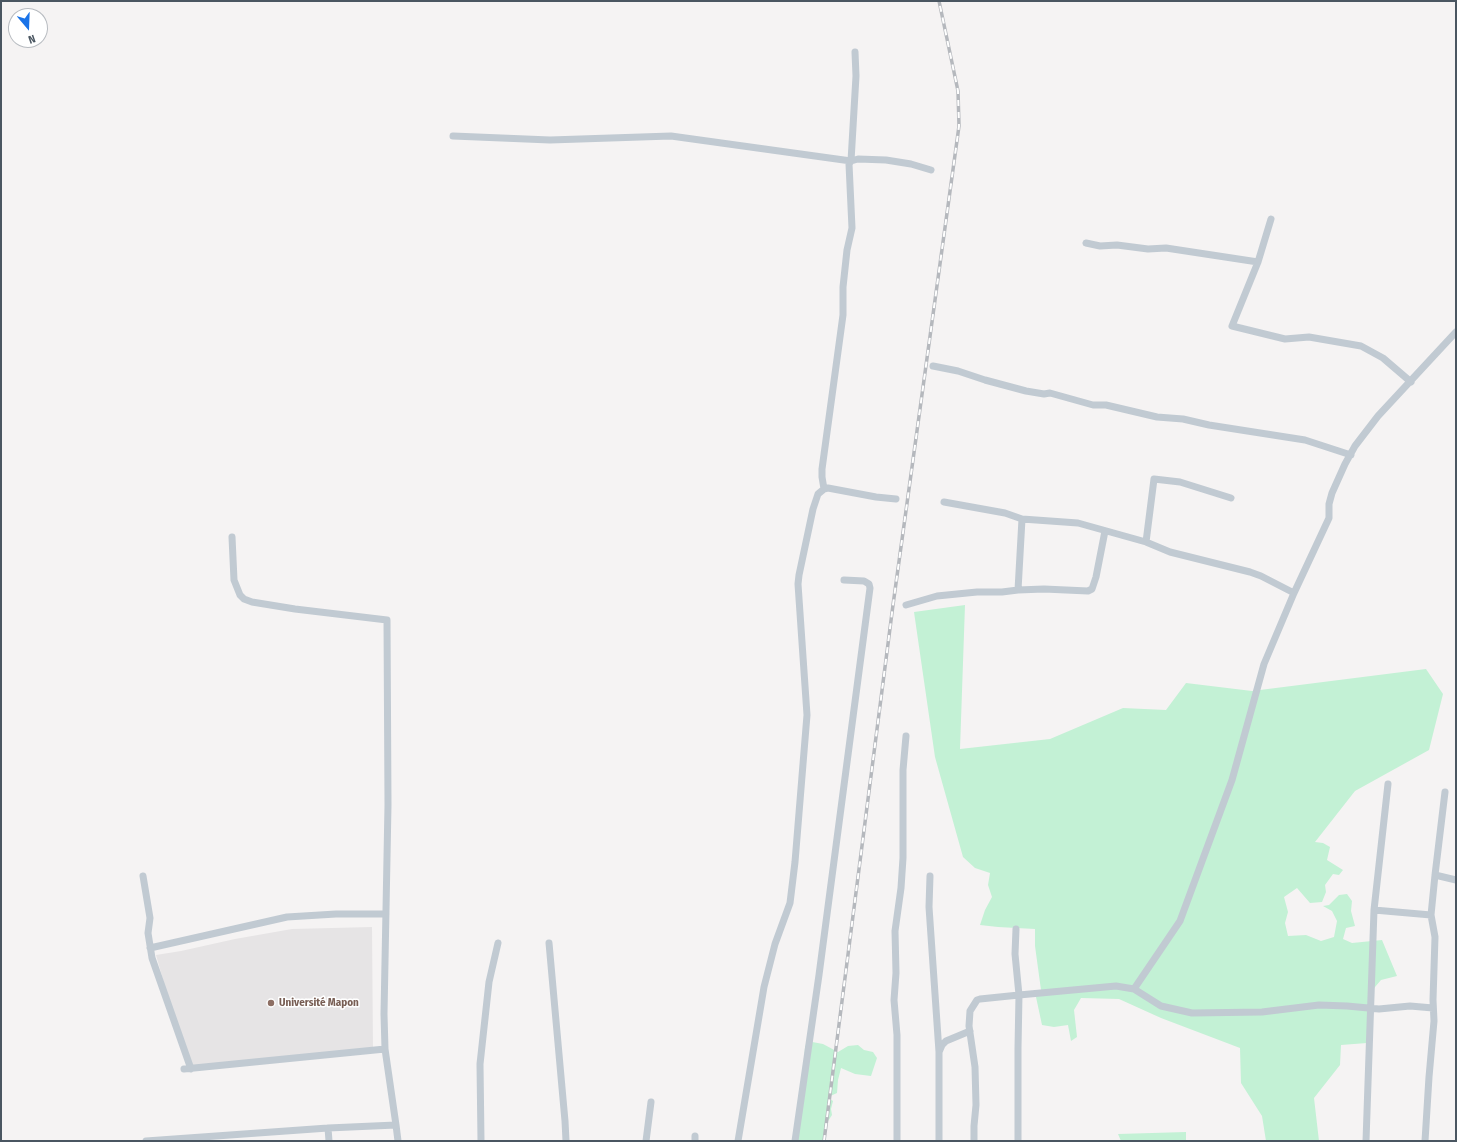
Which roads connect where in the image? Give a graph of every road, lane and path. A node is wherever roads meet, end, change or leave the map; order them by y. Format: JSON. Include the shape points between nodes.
{"nodes":[{"id":1,"x":855,"y":52,"type":"dead end"},
{"id":2,"x":453,"y":136,"type":"dead end"},
{"id":3,"x":850,"y":161,"type":"junction"},
{"id":4,"x":931,"y":170,"type":"dead end"},
{"id":5,"x":1272,"y":219,"type":"dead end"},
{"id":6,"x":1086,"y":243,"type":"dead end"},
{"id":7,"x":1258,"y":262,"type":"junction"},
{"id":8,"x":1456,"y":332,"type":"edge"},
{"id":9,"x":933,"y":366,"type":"dead end"},
{"id":10,"x":1411,"y":382,"type":"junction"},
{"id":11,"x":1351,"y":455,"type":"junction"},
{"id":12,"x":824,"y":489,"type":"junction"},
{"id":13,"x":1230,"y":498,"type":"dead end"},
{"id":14,"x":896,"y":499,"type":"dead end"},
{"id":15,"x":944,"y":502,"type":"dead end"},
{"id":16,"x":1022,"y":519,"type":"junction"},
{"id":17,"x":1105,"y":531,"type":"junction"},
{"id":18,"x":232,"y":538,"type":"dead end"},
{"id":19,"x":1146,"y":542,"type":"junction"},
{"id":20,"x":844,"y":580,"type":"dead end"},
{"id":21,"x":1018,"y":590,"type":"junction"},
{"id":22,"x":1294,"y":593,"type":"junction"},
{"id":23,"x":906,"y":605,"type":"dead end"},
{"id":24,"x":906,"y":736,"type":"dead end"},
{"id":25,"x":1388,"y":784,"type":"dead end"},
{"id":26,"x":1445,"y":792,"type":"dead end"},
{"id":27,"x":1435,"y":875,"type":"junction"},
{"id":28,"x":143,"y":876,"type":"dead end"},
{"id":29,"x":930,"y":876,"type":"dead end"},
{"id":30,"x":1456,"y":880,"type":"edge"},
{"id":31,"x":1374,"y":910,"type":"junction"},
{"id":32,"x":386,"y":914,"type":"junction"},
{"id":33,"x":1431,"y":915,"type":"junction"},
{"id":34,"x":1016,"y":929,"type":"dead end"},
{"id":35,"x":498,"y":943,"type":"dead end"},
{"id":36,"x":549,"y":943,"type":"dead end"},
{"id":37,"x":150,"y":948,"type":"junction"},
{"id":38,"x":1134,"y":989,"type":"junction"},
{"id":39,"x":1019,"y":995,"type":"junction"},
{"id":40,"x":1433,"y":1008,"type":"junction"},
{"id":41,"x":1371,"y":1009,"type":"junction"},
{"id":42,"x":970,"y":1031,"type":"junction"},
{"id":43,"x":385,"y":1049,"type":"junction"},
{"id":44,"x":939,"y":1052,"type":"junction"},
{"id":45,"x":651,"y":1102,"type":"dead end"},
{"id":46,"x":396,"y":1125,"type":"junction"},
{"id":47,"x":328,"y":1128,"type":"junction"},
{"id":48,"x":164,"y":1140,"type":"edge"},
{"id":49,"x":146,"y":1141,"type":"edge"},
{"id":50,"x":329,"y":1141,"type":"edge"},
{"id":51,"x":398,"y":1141,"type":"edge"},
{"id":52,"x":480,"y":1141,"type":"edge"},
{"id":53,"x":566,"y":1141,"type":"edge"},
{"id":54,"x":646,"y":1141,"type":"edge"},
{"id":55,"x":738,"y":1141,"type":"edge"},
{"id":56,"x":795,"y":1141,"type":"edge"},
{"id":57,"x":897,"y":1141,"type":"edge"},
{"id":58,"x":940,"y":1141,"type":"edge"},
{"id":59,"x":974,"y":1141,"type":"edge"},
{"id":60,"x":1018,"y":1141,"type":"edge"},
{"id":61,"x":1366,"y":1141,"type":"edge"},
{"id":62,"x":1425,"y":1141,"type":"edge"}],
"edges":[{"from":1,"to":3,"type":"street","via":[[856,76]]},
{"from":2,"to":3,"type":"street","via":[[550,140],[671,136]]},
{"from":3,"to":4,"type":"street","via":[[886,160]]},
{"from":3,"to":12,"type":"street","via":[[852,228],[847,250],[843,315],[822,469]]},
{"from":5,"to":7,"type":"street"},
{"from":6,"to":7,"type":"street","via":[[1100,246],[1166,248]]},
{"from":7,"to":10,"type":"street","via":[[1232,326],[1286,339],[1310,337],[1361,346],[1375,352]]},
{"from":8,"to":10,"type":"street"},
{"from":9,"to":11,"type":"street","via":[[1026,391],[1050,393],[1093,405],[1106,405],[1157,417],[1183,419],[1209,426],[1305,440]]},
{"from":10,"to":11,"type":"street","via":[[1378,416]]},
{"from":11,"to":22,"type":"street","via":[[1328,504],[1329,518]]},
{"from":12,"to":14,"type":"street"},
{"from":12,"to":55,"type":"street","via":[[818,494],[813,509],[798,584],[807,715],[790,903],[775,944],[764,987]]},
{"from":13,"to":19,"type":"street","via":[[1180,482],[1154,479]]},
{"from":15,"to":16,"type":"street","via":[[1005,513]]},
{"from":16,"to":17,"type":"street","via":[[1078,523]]},
{"from":16,"to":21,"type":"street"},
{"from":17,"to":19,"type":"street"},
{"from":17,"to":21,"type":"street","via":[[1096,577],[1090,590]]},
{"from":18,"to":32,"type":"street","via":[[234,580],[244,599],[295,609],[387,620]]},
{"from":19,"to":22,"type":"street","via":[[1170,552],[1250,572]]},
{"from":20,"to":56,"type":"street","via":[[864,582],[869,584],[870,588],[820,975]]},
{"from":21,"to":23,"type":"street","via":[[937,596]]},
{"from":22,"to":38,"type":"street","via":[[1264,664],[1232,780],[1180,921]]},
{"from":24,"to":57,"type":"street","via":[[903,770],[903,858],[895,934]]},
{"from":25,"to":31,"type":"street"},
{"from":26,"to":27,"type":"street"},
{"from":27,"to":30,"type":"street"},
{"from":27,"to":33,"type":"street"},
{"from":28,"to":37,"type":"street","via":[[150,918]]},
{"from":29,"to":44,"type":"street","via":[[929,907]]},
{"from":31,"to":33,"type":"street"},
{"from":31,"to":41,"type":"street"},
{"from":32,"to":37,"type":"street","via":[[287,917]]},
{"from":32,"to":43,"type":"street"},
{"from":33,"to":40,"type":"street","via":[[1435,936]]},
{"from":34,"to":39,"type":"street","via":[[1014,954]]},
{"from":35,"to":52,"type":"street","via":[[489,982],[480,1064]]},
{"from":36,"to":53,"type":"street"},
{"from":37,"to":43,"type":"street","via":[[187,1069]]},
{"from":38,"to":39,"type":"street","via":[[1116,986]]},
{"from":38,"to":41,"type":"street","via":[[1161,1006],[1192,1013],[1262,1012],[1319,1005]]},
{"from":39,"to":42,"type":"street","via":[[976,1000],[970,1011]]},
{"from":39,"to":60,"type":"street"},
{"from":40,"to":41,"type":"street","via":[[1410,1006]]},
{"from":40,"to":62,"type":"street"},
{"from":41,"to":61,"type":"street"},
{"from":42,"to":44,"type":"street","via":[[946,1041]]},
{"from":42,"to":59,"type":"street","via":[[975,1066]]},
{"from":43,"to":46,"type":"street"},
{"from":44,"to":58,"type":"street"},
{"from":45,"to":54,"type":"street"},
{"from":46,"to":47,"type":"street"},
{"from":46,"to":51,"type":"street"},
{"from":47,"to":48,"type":"street"},
{"from":47,"to":50,"type":"street"},
{"from":48,"to":49,"type":"street"}]}
